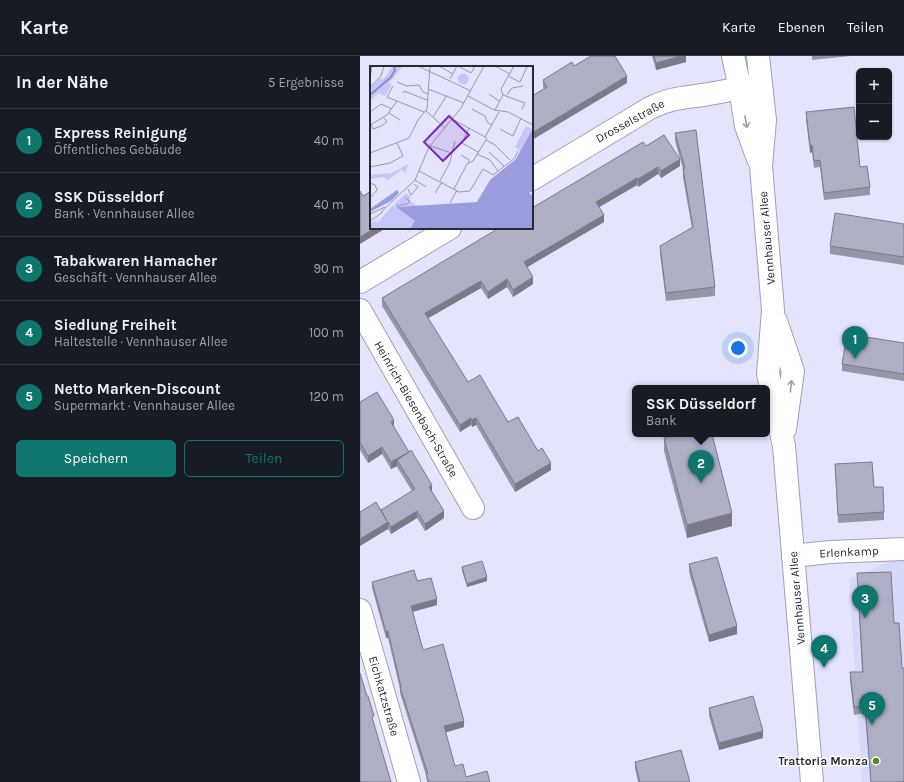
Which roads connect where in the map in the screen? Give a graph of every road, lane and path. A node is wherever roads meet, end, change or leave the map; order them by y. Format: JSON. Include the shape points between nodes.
{"nodes":[{"id":1,"x":733,"y":56,"type":"edge"},
{"id":2,"x":758,"y":56,"type":"edge"},
{"id":3,"x":751,"y":86,"type":"junction"},
{"id":4,"x":533,"y":178,"type":"edge"},
{"id":5,"x":448,"y":229,"type":"edge"},
{"id":6,"x":360,"y":282,"type":"edge"},
{"id":7,"x":360,"y":310,"type":"edge"},
{"id":8,"x":473,"y":508,"type":"dead end"},
{"id":9,"x":904,"y":549,"type":"edge"},
{"id":10,"x":793,"y":556,"type":"junction"},
{"id":11,"x":360,"y":610,"type":"edge"},
{"id":12,"x":408,"y":782,"type":"edge"},
{"id":13,"x":812,"y":782,"type":"edge"}],
"edges":[{"from":1,"to":3,"type":"street","name":"Vennhauser Allee"},
{"from":2,"to":3,"type":"street","name":"Vennhauser Allee"},
{"from":3,"to":4,"type":"street","name":"Drosselstraße","via":[[664,101]]},
{"from":3,"to":10,"type":"street","name":"Vennhauser Allee","via":[[765,120],[761,166],[773,310],[768,374],[783,439]]},
{"from":5,"to":6,"type":"street"},
{"from":7,"to":8,"type":"street","name":"Heinrich-Biesenbach-Straße"},
{"from":9,"to":10,"type":"street","name":"Erlenkamp"},
{"from":10,"to":13,"type":"street","name":"Vennhauser Allee"},
{"from":11,"to":12,"type":"street","name":"Eichkatzstraße"}]}
